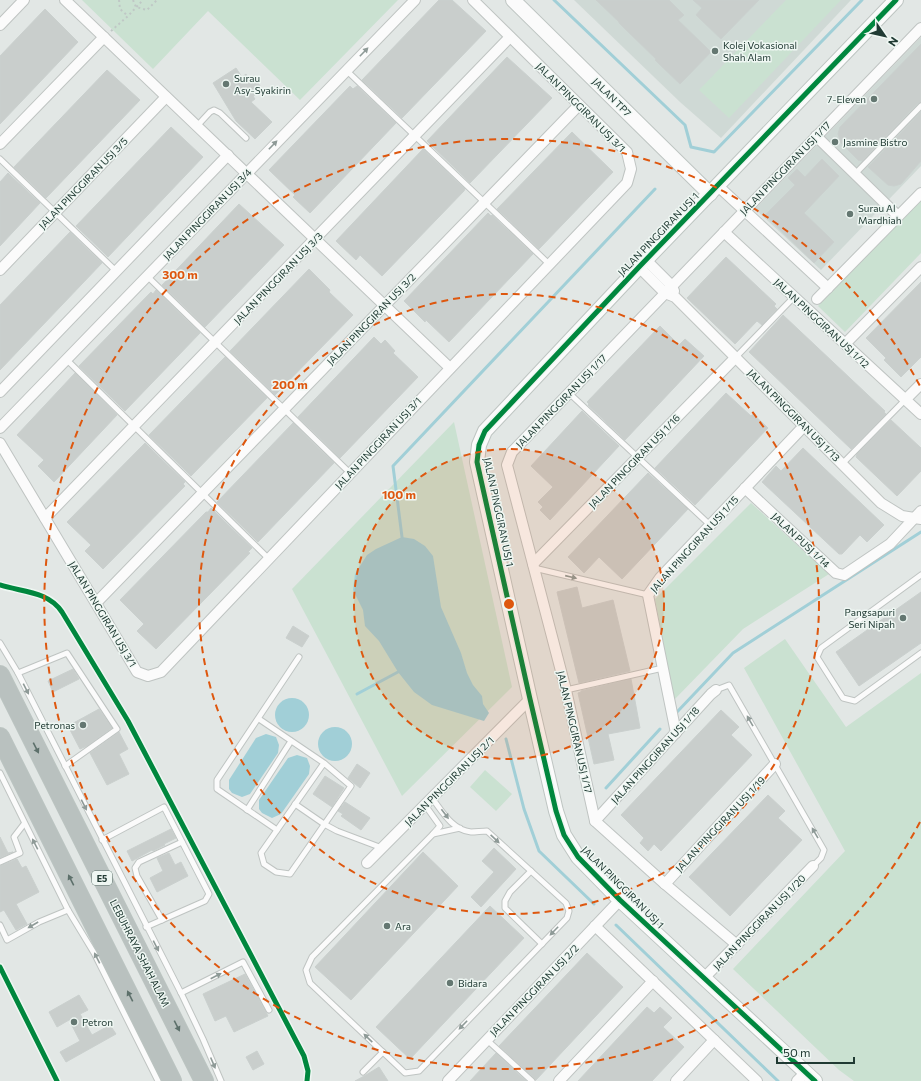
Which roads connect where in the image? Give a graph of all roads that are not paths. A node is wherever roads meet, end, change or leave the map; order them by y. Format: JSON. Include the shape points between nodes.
{"nodes":[{"id":1,"x":24,"y":0,"type":"edge"},
{"id":2,"x":65,"y":0,"type":"edge"},
{"id":3,"x":415,"y":0,"type":"edge"},
{"id":4,"x":473,"y":0,"type":"edge"},
{"id":5,"x":513,"y":0,"type":"edge"},
{"id":6,"x":896,"y":0,"type":"edge"},
{"id":7,"x":0,"y":24,"type":"edge"},
{"id":8,"x":921,"y":28,"type":"edge"},
{"id":9,"x":104,"y":37,"type":"junction"},
{"id":10,"x":510,"y":37,"type":"junction"},
{"id":11,"x":346,"y":70,"type":"junction"},
{"id":12,"x":166,"y":97,"type":"junction"},
{"id":13,"x":579,"y":105,"type":"junction"},
{"id":14,"x":921,"y":106,"type":"edge"},
{"id":15,"x":197,"y":126,"type":"junction"},
{"id":16,"x":415,"y":136,"type":"junction"},
{"id":17,"x":816,"y":136,"type":"junction"},
{"id":18,"x":246,"y":138,"type":"dead end"},
{"id":19,"x":0,"y":144,"type":"edge"},
{"id":20,"x":228,"y":155,"type":"junction"},
{"id":21,"x":0,"y":159,"type":"edge"},
{"id":22,"x":246,"y":173,"type":"junction"},
{"id":23,"x":855,"y":174,"type":"junction"},
{"id":24,"x":714,"y":190,"type":"junction"},
{"id":25,"x":921,"y":192,"type":"edge"},
{"id":26,"x":484,"y":202,"type":"junction"},
{"id":27,"x":744,"y":211,"type":"junction"},
{"id":28,"x":55,"y":212,"type":"junction"},
{"id":29,"x":898,"y":216,"type":"junction"},
{"id":30,"x":724,"y":232,"type":"junction"},
{"id":31,"x":315,"y":239,"type":"junction"},
{"id":32,"x":549,"y":264,"type":"junction"},
{"id":33,"x":642,"y":264,"type":"junction"},
{"id":34,"x":921,"y":267,"type":"edge"},
{"id":35,"x":0,"y":270,"type":"edge"},
{"id":36,"x":116,"y":271,"type":"junction"},
{"id":37,"x":147,"y":276,"type":"junction"},
{"id":38,"x":828,"y":288,"type":"junction"},
{"id":39,"x":668,"y":290,"type":"junction"},
{"id":40,"x":794,"y":297,"type":"junction"},
{"id":41,"x":817,"y":299,"type":"dead end"},
{"id":42,"x":384,"y":305,"type":"junction"},
{"id":43,"x":216,"y":342,"type":"junction"},
{"id":44,"x":845,"y":344,"type":"junction"},
{"id":45,"x":736,"y":357,"type":"junction"},
{"id":46,"x":66,"y":359,"type":"junction"},
{"id":47,"x":450,"y":368,"type":"junction"},
{"id":48,"x":921,"y":384,"type":"edge"},
{"id":49,"x":0,"y":392,"type":"edge"},
{"id":50,"x":569,"y":393,"type":"junction"},
{"id":51,"x":905,"y":400,"type":"junction"},
{"id":52,"x":284,"y":408,"type":"junction"},
{"id":53,"x":921,"y":414,"type":"edge"},
{"id":54,"x":135,"y":426,"type":"junction"},
{"id":55,"x":804,"y":426,"type":"junction"},
{"id":56,"x":0,"y":428,"type":"edge"},
{"id":57,"x":0,"y":443,"type":"edge"},
{"id":58,"x":638,"y":457,"type":"junction"},
{"id":59,"x":842,"y":464,"type":"junction"},
{"id":60,"x":350,"y":473,"type":"junction"},
{"id":61,"x":745,"y":488,"type":"junction"},
{"id":62,"x":202,"y":492,"type":"junction"},
{"id":63,"x":919,"y":516,"type":"edge"},
{"id":64,"x":45,"y":518,"type":"junction"},
{"id":65,"x":710,"y":524,"type":"junction"},
{"id":66,"x":269,"y":559,"type":"junction"},
{"id":67,"x":533,"y":566,"type":"junction"},
{"id":68,"x":921,"y":575,"type":"edge"},
{"id":69,"x":648,"y":595,"type":"junction"},
{"id":70,"x":96,"y":603,"type":"junction"},
{"id":71,"x":0,"y":643,"type":"edge"},
{"id":72,"x":921,"y":653,"type":"edge"},
{"id":73,"x":299,"y":657,"type":"dead end"},
{"id":74,"x":663,"y":668,"type":"junction"},
{"id":75,"x":9,"y":674,"type":"edge"},
{"id":76,"x":566,"y":690,"type":"junction"},
{"id":77,"x":716,"y":690,"type":"joint"},
{"id":78,"x":530,"y":699,"type":"junction"},
{"id":79,"x":259,"y":719,"type":"junction"},
{"id":80,"x":676,"y":733,"type":"junction"},
{"id":81,"x":0,"y":738,"type":"edge"},
{"id":82,"x":291,"y":741,"type":"junction"},
{"id":83,"x":324,"y":763,"type":"junction"},
{"id":84,"x":775,"y":764,"type":"junction"},
{"id":85,"x":64,"y":766,"type":"junction"},
{"id":86,"x":0,"y":774,"type":"edge"},
{"id":87,"x":428,"y":801,"type":"junction"},
{"id":88,"x":295,"y":804,"type":"junction"},
{"id":89,"x":247,"y":810,"type":"junction"},
{"id":90,"x":595,"y":821,"type":"junction"},
{"id":91,"x":24,"y":824,"type":"junction"},
{"id":92,"x":324,"y":824,"type":"junction"},
{"id":93,"x":460,"y":828,"type":"junction"},
{"id":94,"x":276,"y":830,"type":"junction"},
{"id":95,"x":433,"y":834,"type":"junction"},
{"id":96,"x":102,"y":840,"type":"junction"},
{"id":97,"x":182,"y":842,"type":"junction"},
{"id":98,"x":382,"y":848,"type":"junction"},
{"id":99,"x":0,"y":862,"type":"edge"},
{"id":100,"x":367,"y":863,"type":"dead end"},
{"id":101,"x":813,"y":866,"type":"joint"},
{"id":102,"x":531,"y":871,"type":"junction"},
{"id":103,"x":665,"y":884,"type":"junction"},
{"id":104,"x":620,"y":900,"type":"junction"},
{"id":105,"x":68,"y":910,"type":"junction"},
{"id":106,"x":162,"y":920,"type":"junction"},
{"id":107,"x":0,"y":926,"type":"edge"},
{"id":108,"x":146,"y":926,"type":"junction"},
{"id":109,"x":595,"y":926,"type":"junction"},
{"id":110,"x":542,"y":944,"type":"junction"},
{"id":111,"x":737,"y":945,"type":"junction"},
{"id":112,"x":704,"y":978,"type":"junction"},
{"id":113,"x":653,"y":981,"type":"junction"},
{"id":114,"x":181,"y":994,"type":"junction"},
{"id":115,"x":269,"y":1010,"type":"dead end"},
{"id":116,"x":487,"y":1040,"type":"junction"},
{"id":117,"x":714,"y":1040,"type":"junction"},
{"id":118,"x":383,"y":1052,"type":"junction"},
{"id":119,"x":363,"y":1072,"type":"dead end"},
{"id":120,"x":806,"y":1078,"type":"edge"},
{"id":121,"x":158,"y":1081,"type":"edge"},
{"id":122,"x":172,"y":1081,"type":"edge"},
{"id":123,"x":204,"y":1081,"type":"edge"},
{"id":124,"x":221,"y":1081,"type":"edge"},
{"id":125,"x":448,"y":1081,"type":"edge"},
{"id":126,"x":532,"y":1081,"type":"edge"},
{"id":127,"x":559,"y":1081,"type":"edge"},
{"id":128,"x":676,"y":1081,"type":"edge"},
{"id":129,"x":757,"y":1081,"type":"edge"}],
"edges":[{"from":1,"to":7,"type":"street"},
{"from":2,"to":9,"type":"street"},
{"from":11,"to":3,"type":"street","name":"JALAN PINGGIRAN USJ 3/4","one_way":true},
{"from":4,"to":10,"type":"street","name":"JALAN PINGGIRAN USJ 3/1"},
{"from":5,"to":24,"type":"street","name":"JALAN TP7"},
{"from":6,"to":24,"type":"street","name":"JALAN PINGGIRAN USJ 1"},
{"from":8,"to":17,"type":"street","name":"JALAN PINGGIRAN USJ 1/17"},
{"from":9,"to":12,"type":"street"},
{"from":9,"to":19,"type":"street"},
{"from":10,"to":13,"type":"street","name":"JALAN PINGGIRAN USJ 3/1"},
{"from":10,"to":16,"type":"street","name":"JALAN PINGGIRAN USJ 3/3"},
{"from":11,"to":16,"type":"lane"},
{"from":22,"to":11,"type":"street","name":"JALAN PINGGIRAN USJ 3/4","one_way":true},
{"from":12,"to":15,"type":"street"},
{"from":12,"to":28,"type":"street","name":"JALAN PINGGIRAN USJ 3/5"},
{"from":13,"to":26,"type":"street","name":"JALAN PINGGIRAN USJ 3/2"},
{"from":13,"to":32,"type":"street","name":"JALAN PINGGIRAN USJ 3/1","via":[[627,152],[631,169],[627,183]]},
{"from":14,"to":23,"type":"lane"},
{"from":15,"to":18,"type":"lane","via":[[214,110]]},
{"from":15,"to":20,"type":"street"},
{"from":16,"to":26,"type":"lane"},
{"from":16,"to":31,"type":"street","name":"JALAN PINGGIRAN USJ 3/3"},
{"from":17,"to":23,"type":"street"},
{"from":17,"to":27,"type":"street","name":"JALAN PINGGIRAN USJ 1/17"},
{"from":20,"to":22,"type":"street"},
{"from":20,"to":36,"type":"street"},
{"from":21,"to":28,"type":"lane"},
{"from":22,"to":31,"type":"street"},
{"from":22,"to":37,"type":"street","name":"JALAN PINGGIRAN USJ 3/4"},
{"from":23,"to":29,"type":"street"},
{"from":24,"to":27,"type":"street"},
{"from":24,"to":33,"type":"street","name":"JALAN PINGGIRAN USJ 1"},
{"from":25,"to":29,"type":"street"},
{"from":26,"to":32,"type":"lane"},
{"from":26,"to":42,"type":"street","name":"JALAN PINGGIRAN USJ 3/2"},
{"from":27,"to":30,"type":"street","name":"JALAN PINGGIRAN USJ 1/17"},
{"from":27,"to":38,"type":"street"},
{"from":28,"to":35,"type":"street","name":"JALAN PINGGIRAN USJ 3/5"},
{"from":28,"to":36,"type":"lane"},
{"from":29,"to":38,"type":"street"},
{"from":30,"to":39,"type":"street","name":"JALAN PINGGIRAN USJ 1/17"},
{"from":30,"to":40,"type":"street","name":"JALAN PINGGIRAN USJ 1/12"},
{"from":31,"to":42,"type":"street"},
{"from":31,"to":43,"type":"street","name":"JALAN PINGGIRAN USJ 3/3"},
{"from":32,"to":47,"type":"street","name":"JALAN PINGGIRAN USJ 3/1"},
{"from":33,"to":39,"type":"street","name":"JALAN PINGGIRAN USJ 1/13"},
{"from":33,"to":78,"type":"street","name":"JALAN PINGGIRAN USJ 1","via":[[485,431],[478,445],[477,462]]},
{"from":34,"to":44,"type":"street"},
{"from":36,"to":49,"type":"street"},
{"from":37,"to":43,"type":"lane"},
{"from":37,"to":46,"type":"street","name":"JALAN PINGGIRAN USJ 3/4"},
{"from":38,"to":41,"type":"street"},
{"from":39,"to":45,"type":"street","name":"JALAN PINGGIRAN USJ 1/13"},
{"from":39,"to":50,"type":"street","name":"JALAN PINGGIRAN USJ 1/17"},
{"from":40,"to":44,"type":"street","name":"JALAN PINGGIRAN USJ 1/12"},
{"from":40,"to":45,"type":"lane"},
{"from":42,"to":47,"type":"street"},
{"from":42,"to":52,"type":"street","name":"JALAN PINGGIRAN USJ 3/2"},
{"from":43,"to":52,"type":"lane"},
{"from":43,"to":54,"type":"street","name":"JALAN PINGGIRAN USJ 3/3"},
{"from":44,"to":51,"type":"street","name":"JALAN PINGGIRAN USJ 1/12"},
{"from":45,"to":55,"type":"street","name":"JALAN PINGGIRAN USJ 1/13"},
{"from":45,"to":58,"type":"street","name":"JALAN PINGGIRAN USJ 1/16"},
{"from":46,"to":54,"type":"lane"},
{"from":46,"to":56,"type":"street","name":"JALAN PINGGIRAN USJ 3/4"},
{"from":47,"to":60,"type":"street","name":"JALAN PINGGIRAN USJ 3/1"},
{"from":48,"to":51,"type":"street"},
{"from":50,"to":58,"type":"lane"},
{"from":50,"to":67,"type":"street","name":"JALAN PINGGIRAN USJ 1/17","via":[[512,452],[507,465]]},
{"from":51,"to":53,"type":"street","name":"JALAN PINGGIRAN USJ 1/12"},
{"from":51,"to":59,"type":"lane"},
{"from":52,"to":60,"type":"lane"},
{"from":52,"to":62,"type":"street","name":"JALAN PINGGIRAN USJ 3/2"},
{"from":54,"to":62,"type":"lane"},
{"from":54,"to":64,"type":"street","name":"JALAN PINGGIRAN USJ 3/3"},
{"from":55,"to":59,"type":"street","name":"JALAN PINGGIRAN USJ 1/13"},
{"from":55,"to":61,"type":"street","name":"JALAN PINGGIRAN USJ 1/15"},
{"from":57,"to":64,"type":"street","name":"JALAN PINGGIRAN USJ 3/1"},
{"from":58,"to":65,"type":"lane"},
{"from":58,"to":67,"type":"street","name":"JALAN PINGGIRAN USJ 1/16"},
{"from":59,"to":63,"type":"street","name":"JALAN PINGGIRAN USJ 1/13","via":[[881,503],[902,516]]},
{"from":60,"to":66,"type":"street","name":"JALAN PINGGIRAN USJ 3/1"},
{"from":61,"to":63,"type":"street","name":"JALAN PUSJ 1/14","via":[[836,573],[844,575],[890,544]]},
{"from":61,"to":65,"type":"street","name":"JALAN PINGGIRAN USJ 1/15"},
{"from":62,"to":66,"type":"lane"},
{"from":62,"to":70,"type":"street","name":"JALAN PINGGIRAN USJ 3/2"},
{"from":64,"to":70,"type":"street","name":"JALAN PINGGIRAN USJ 3/1"},
{"from":65,"to":69,"type":"street","name":"JALAN PINGGIRAN USJ 1/15","via":[[660,578]]},
{"from":66,"to":70,"type":"street","name":"JALAN PINGGIRAN USJ 3/1","via":[[161,672],[155,675],[148,676],[137,672]]},
{"from":67,"to":69,"type":"lane","one_way":true},
{"from":67,"to":76,"type":"street","name":"JALAN PINGGIRAN USJ 1/17"},
{"from":68,"to":72,"type":"lane","via":[[821,648],[817,657],[843,698],[855,701]]},
{"from":69,"to":74,"type":"street","name":"JALAN PINGGIRAN USJ 1/15"},
{"from":71,"to":75,"type":"lane"},
{"from":73,"to":79,"type":"lane"},
{"from":74,"to":76,"type":"lane"},
{"from":74,"to":80,"type":"street","name":"JALAN PINGGIRAN USJ 1/15"},
{"from":75,"to":85,"type":"lane","one_way":true},
{"from":75,"to":85,"type":"lane","via":[[67,653],[117,729]]},
{"from":75,"to":123,"type":"highway","name":"LEBUHRAYA SHAH ALAM","number":"E5","one_way":true},
{"from":76,"to":90,"type":"street","name":"JALAN PINGGIRAN USJ 1/17"},
{"from":77,"to":80,"type":"street","name":"JALAN PINGGIRAN USJ 1/18"},
{"from":84,"to":77,"type":"lane","one_way":true,"via":[[729,686]]},
{"from":78,"to":87,"type":"street","name":"JALAN PINGGIRAN USJ 2/1"},
{"from":78,"to":104,"type":"street","name":"JALAN PINGGIRAN USJ 1","via":[[564,835],[578,856]]},
{"from":79,"to":82,"type":"lane"},
{"from":79,"to":89,"type":"lane","via":[[217,780],[217,789]]},
{"from":80,"to":90,"type":"street","name":"JALAN PINGGIRAN USJ 1/18"},
{"from":122,"to":81,"type":"highway","one_way":true},
{"from":82,"to":83,"type":"lane"},
{"from":82,"to":89,"type":"lane"},
{"from":83,"to":88,"type":"lane"},
{"from":83,"to":92,"type":"lane","via":[[351,786]]},
{"from":101,"to":84,"type":"lane","one_way":true,"via":[[821,858],[824,850]]},
{"from":84,"to":103,"type":"street","name":"JALAN PINGGIRAN USJ 1/19"},
{"from":85,"to":96,"type":"lane","one_way":true},
{"from":86,"to":91,"type":"lane"},
{"from":87,"to":93,"type":"lane","one_way":true},
{"from":87,"to":95,"type":"lane","via":[[440,826]]},
{"from":87,"to":98,"type":"street","name":"JALAN PINGGIRAN USJ 2/1"},
{"from":88,"to":92,"type":"lane"},
{"from":88,"to":94,"type":"lane"},
{"from":89,"to":94,"type":"lane"},
{"from":90,"to":103,"type":"street"},
{"from":91,"to":99,"type":"lane","via":[[14,837],[20,853]]},
{"from":105,"to":91,"type":"lane","one_way":true},
{"from":92,"to":94,"type":"lane","via":[[290,874],[276,872],[264,864],[261,853]]},
{"from":92,"to":98,"type":"lane"},
{"from":93,"to":95,"type":"lane"},
{"from":93,"to":102,"type":"lane","one_way":true,"via":[[470,832],[487,831]]},
{"from":118,"to":95,"type":"lane","one_way":true,"via":[[310,983],[306,970],[312,957]]},
{"from":96,"to":97,"type":"lane","via":[[164,807]]},
{"from":96,"to":108,"type":"lane"},
{"from":97,"to":106,"type":"lane","via":[[209,894],[208,898]]},
{"from":97,"to":106,"type":"lane","via":[[139,862],[134,868]]},
{"from":98,"to":100,"type":"street","name":"JALAN PINGGIRAN USJ 2/1"},
{"from":101,"to":111,"type":"street","name":"JALAN PINGGIRAN USJ 1/20"},
{"from":102,"to":110,"type":"lane","via":[[510,892],[504,901],[505,908]]},
{"from":102,"to":110,"type":"lane","one_way":true,"via":[[566,903],[569,911],[567,918]]},
{"from":103,"to":111,"type":"street"},
{"from":104,"to":109,"type":"street","name":"JALAN PINGGIRAN USJ 2/2"},
{"from":104,"to":112,"type":"street","name":"JALAN PINGGIRAN USJ 1"},
{"from":105,"to":107,"type":"lane","one_way":true,"via":[[39,922],[7,940]]},
{"from":121,"to":105,"type":"lane","one_way":true,"via":[[94,953]]},
{"from":106,"to":108,"type":"lane"},
{"from":108,"to":114,"type":"lane","one_way":true},
{"from":109,"to":113,"type":"street"},
{"from":109,"to":116,"type":"street","name":"JALAN PINGGIRAN USJ 2/2"},
{"from":110,"to":118,"type":"lane","one_way":true,"via":[[419,1072],[405,1073]]},
{"from":111,"to":112,"type":"street","name":"JALAN PINGGIRAN USJ 1/20"},
{"from":112,"to":120,"type":"street","name":"JALAN PINGGIRAN USJ 1"},
{"from":113,"to":117,"type":"street"},
{"from":113,"to":127,"type":"street"},
{"from":114,"to":115,"type":"lane","one_way":true,"via":[[243,962]]},
{"from":114,"to":124,"type":"lane","one_way":true},
{"from":116,"to":125,"type":"street","name":"JALAN PINGGIRAN USJ 2/2"},
{"from":116,"to":126,"type":"lane"},
{"from":117,"to":128,"type":"street"},
{"from":117,"to":129,"type":"street"},
{"from":118,"to":119,"type":"lane"}]}
